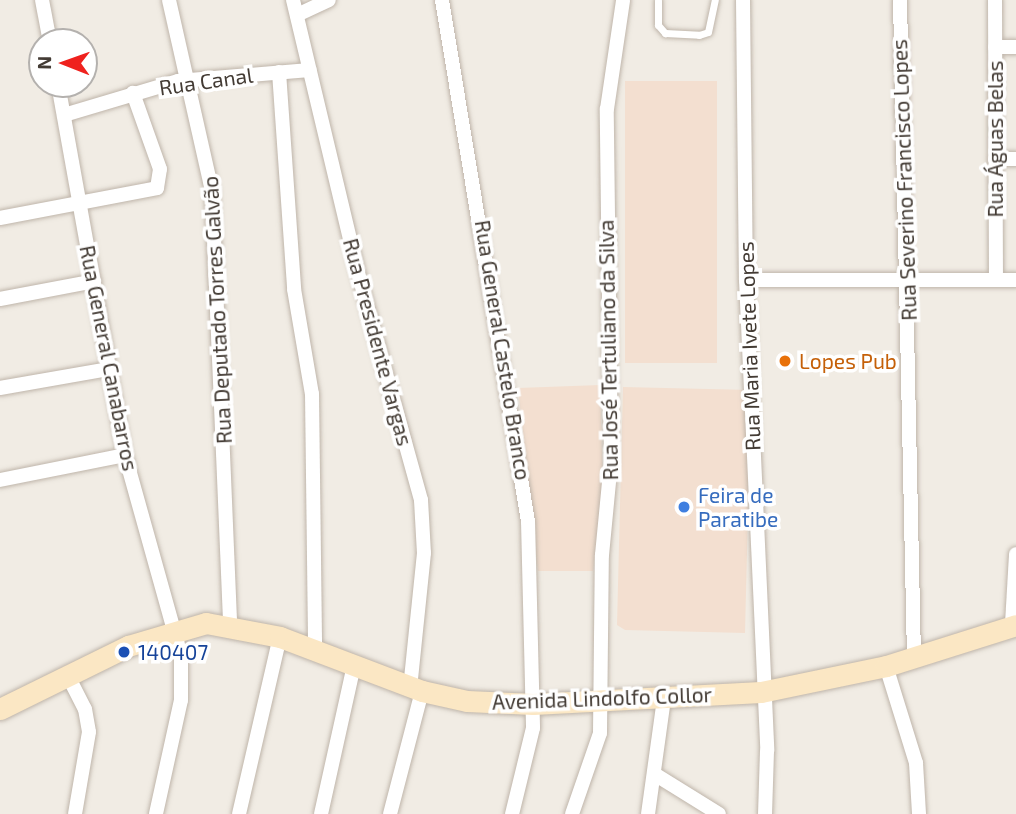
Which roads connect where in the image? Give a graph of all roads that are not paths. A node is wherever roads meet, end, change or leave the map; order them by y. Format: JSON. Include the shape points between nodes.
{"nodes":[{"id":1,"x":42,"y":0,"type":"edge"},
{"id":2,"x":169,"y":0,"type":"edge"},
{"id":3,"x":293,"y":0,"type":"edge"},
{"id":4,"x":329,"y":0,"type":"edge"},
{"id":5,"x":442,"y":0,"type":"edge"},
{"id":6,"x":622,"y":0,"type":"edge"},
{"id":7,"x":658,"y":0,"type":"edge"},
{"id":8,"x":715,"y":0,"type":"edge"},
{"id":9,"x":743,"y":0,"type":"edge"},
{"id":10,"x":900,"y":0,"type":"edge"},
{"id":11,"x":995,"y":0,"type":"edge"},
{"id":12,"x":297,"y":15,"type":"junction"},
{"id":13,"x":47,"y":28,"type":"edge"},
{"id":14,"x":995,"y":47,"type":"junction"},
{"id":15,"x":1016,"y":47,"type":"edge"},
{"id":16,"x":310,"y":70,"type":"junction"},
{"id":17,"x":279,"y":72,"type":"junction"},
{"id":18,"x":188,"y":81,"type":"junction"},
{"id":19,"x":133,"y":93,"type":"junction"},
{"id":20,"x":61,"y":98,"type":"edge"},
{"id":21,"x":64,"y":115,"type":"junction"},
{"id":22,"x":995,"y":159,"type":"junction"},
{"id":23,"x":1016,"y":159,"type":"edge"},
{"id":24,"x":79,"y":203,"type":"junction"},
{"id":25,"x":0,"y":218,"type":"edge"},
{"id":26,"x":996,"y":278,"type":"junction"},
{"id":27,"x":746,"y":280,"type":"junction"},
{"id":28,"x":1016,"y":280,"type":"edge"},
{"id":29,"x":94,"y":281,"type":"junction"},
{"id":30,"x":908,"y":281,"type":"junction"},
{"id":31,"x":0,"y":299,"type":"edge"},
{"id":32,"x":109,"y":369,"type":"junction"},
{"id":33,"x":0,"y":388,"type":"edge"},
{"id":34,"x":125,"y":455,"type":"junction"},
{"id":35,"x":0,"y":480,"type":"edge"},
{"id":36,"x":1016,"y":554,"type":"edge"},
{"id":37,"x":229,"y":624,"type":"junction"},
{"id":38,"x":1014,"y":624,"type":"edge"},
{"id":39,"x":176,"y":629,"type":"junction"},
{"id":40,"x":280,"y":637,"type":"junction"},
{"id":41,"x":315,"y":650,"type":"junction"},
{"id":42,"x":914,"y":655,"type":"junction"},
{"id":43,"x":354,"y":665,"type":"junction"},
{"id":44,"x":886,"y":666,"type":"junction"},
{"id":45,"x":67,"y":674,"type":"junction"},
{"id":46,"x":416,"y":690,"type":"junction"},
{"id":47,"x":761,"y":692,"type":"junction"},
{"id":48,"x":664,"y":698,"type":"junction"},
{"id":49,"x":597,"y":700,"type":"junction"},
{"id":50,"x":533,"y":704,"type":"junction"},
{"id":51,"x":0,"y":709,"type":"edge"},
{"id":52,"x":656,"y":775,"type":"junction"},
{"id":53,"x":75,"y":814,"type":"edge"},
{"id":54,"x":156,"y":814,"type":"edge"},
{"id":55,"x":239,"y":814,"type":"edge"},
{"id":56,"x":321,"y":814,"type":"edge"},
{"id":57,"x":390,"y":814,"type":"edge"},
{"id":58,"x":512,"y":814,"type":"edge"},
{"id":59,"x":572,"y":814,"type":"edge"},
{"id":60,"x":648,"y":814,"type":"edge"},
{"id":61,"x":719,"y":814,"type":"edge"},
{"id":62,"x":765,"y":814,"type":"edge"},
{"id":63,"x":919,"y":814,"type":"edge"}],
"edges":[{"from":1,"to":13,"type":"street"},
{"from":2,"to":18,"type":"street","name":"Rua Deputado Torres Galvão"},
{"from":3,"to":12,"type":"street","name":"Rua Presidente Vargas"},
{"from":4,"to":12,"type":"street"},
{"from":5,"to":50,"type":"street","name":"Rua General Castelo Branco","via":[[525,486]]},
{"from":6,"to":49,"type":"street","name":"Rua José Tertuliano da Silva","via":[[607,109],[611,460]]},
{"from":7,"to":8,"type":"lane","via":[[657,25],[665,33],[699,35],[708,32]]},
{"from":9,"to":27,"type":"street","name":"Rua Maria Ivete Lopes"},
{"from":10,"to":30,"type":"street","name":"Rua Severino Francisco Lopes"},
{"from":11,"to":14,"type":"street","name":"Rua Águas Belas"},
{"from":12,"to":16,"type":"street","name":"Rua Presidente Vargas"},
{"from":14,"to":15,"type":"street"},
{"from":14,"to":22,"type":"street","name":"Rua Águas Belas"},
{"from":16,"to":17,"type":"street","name":"Rua Canal"},
{"from":16,"to":46,"type":"street","name":"Rua Presidente Vargas","via":[[423,512]]},
{"from":17,"to":18,"type":"street","name":"Rua Canal"},
{"from":17,"to":41,"type":"street","via":[[294,289],[312,394]]},
{"from":18,"to":19,"type":"street","name":"Rua Canal"},
{"from":18,"to":37,"type":"street","name":"Rua Deputado Torres Galvão","via":[[212,191]]},
{"from":19,"to":21,"type":"street","name":"Rua Canal"},
{"from":19,"to":24,"type":"street","via":[[160,169],[157,188]]},
{"from":20,"to":21,"type":"street","name":"Rua General Canabarros"},
{"from":21,"to":24,"type":"street","name":"Rua General Canabarros"},
{"from":22,"to":23,"type":"street"},
{"from":22,"to":26,"type":"street","name":"Rua Águas Belas"},
{"from":24,"to":25,"type":"street"},
{"from":24,"to":29,"type":"street","name":"Rua General Canabarros"},
{"from":26,"to":28,"type":"street"},
{"from":26,"to":30,"type":"street"},
{"from":27,"to":30,"type":"street"},
{"from":27,"to":47,"type":"street","name":"Rua Maria Ivete Lopes"},
{"from":29,"to":31,"type":"street"},
{"from":29,"to":32,"type":"street","name":"Rua General Canabarros"},
{"from":30,"to":42,"type":"street","name":"Rua Severino Francisco Lopes"},
{"from":32,"to":33,"type":"street"},
{"from":32,"to":34,"type":"street","name":"Rua General Canabarros"},
{"from":34,"to":35,"type":"street"},
{"from":34,"to":39,"type":"street","name":"Rua General Canabarros"},
{"from":36,"to":38,"type":"street"},
{"from":37,"to":39,"type":"main road","name":"Avenida Lindolfo Collor"},
{"from":37,"to":40,"type":"main road","name":"Avenida Lindolfo Collor"},
{"from":38,"to":42,"type":"main road","name":"Avenida Lindolfo Collor"},
{"from":39,"to":45,"type":"main road","name":"Avenida Lindolfo Collor"},
{"from":39,"to":54,"type":"street","name":"Rua General Canabarros","via":[[181,700]]},
{"from":40,"to":41,"type":"main road","name":"Avenida Lindolfo Collor"},
{"from":40,"to":55,"type":"street"},
{"from":41,"to":43,"type":"main road","name":"Avenida Lindolfo Collor"},
{"from":42,"to":44,"type":"main road","name":"Avenida Lindolfo Collor"},
{"from":43,"to":46,"type":"main road","name":"Avenida Lindolfo Collor"},
{"from":43,"to":56,"type":"street"},
{"from":44,"to":47,"type":"main road","name":"Avenida Lindolfo Collor"},
{"from":44,"to":63,"type":"street","via":[[916,763]]},
{"from":45,"to":51,"type":"main road","name":"Avenida Lindolfo Collor"},
{"from":45,"to":53,"type":"street","via":[[85,709],[89,732]]},
{"from":46,"to":50,"type":"main road","name":"Avenida Lindolfo Collor","via":[[467,701]]},
{"from":46,"to":57,"type":"street","name":"Rua Presidente Vargas"},
{"from":47,"to":48,"type":"main road","name":"Avenida Lindolfo Collor"},
{"from":47,"to":62,"type":"street","name":"Rua Maria Ivete Lopes","via":[[767,751]]},
{"from":48,"to":49,"type":"main road","name":"Avenida Lindolfo Collor"},
{"from":48,"to":52,"type":"street"},
{"from":49,"to":50,"type":"main road","name":"Avenida Lindolfo Collor"},
{"from":49,"to":59,"type":"street","name":"Rua José Tertuliano da Silva","via":[[594,760]]},
{"from":50,"to":58,"type":"street","name":"Rua General Castelo Branco","via":[[528,760]]},
{"from":52,"to":60,"type":"street"},
{"from":52,"to":61,"type":"street"}]}
